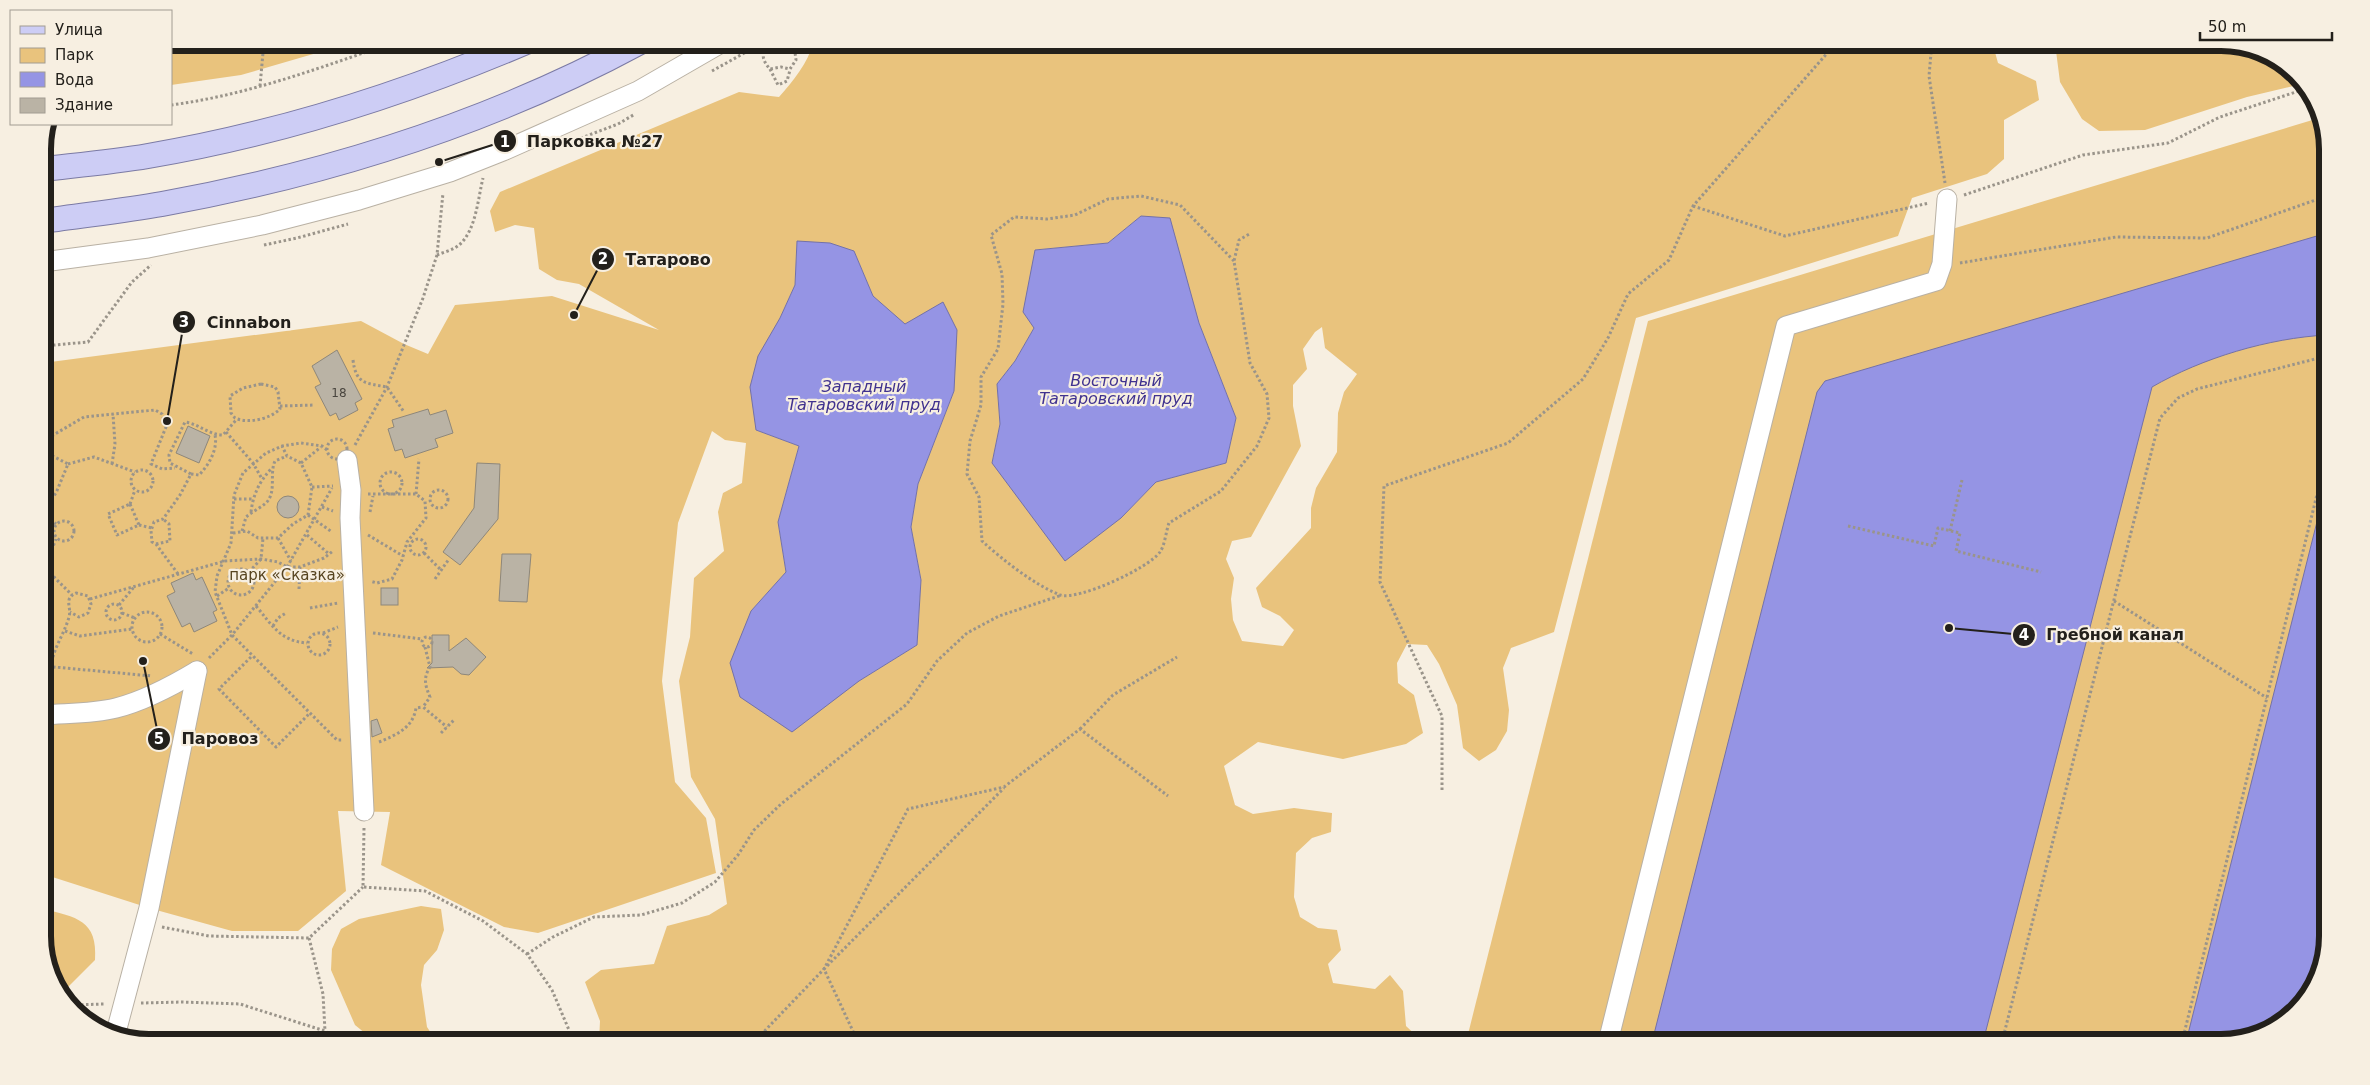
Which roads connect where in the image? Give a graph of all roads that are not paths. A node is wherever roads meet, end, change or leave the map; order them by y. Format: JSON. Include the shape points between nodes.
{"nodes":[{"id":1,"x":506,"y":51,"type":"edge"},
{"id":2,"x":624,"y":51,"type":"edge"},
{"id":3,"x":707,"y":51,"type":"edge"},
{"id":4,"x":51,"y":168,"type":"edge"},
{"id":5,"x":1947,"y":199,"type":"road end"},
{"id":6,"x":51,"y":220,"type":"edge"},
{"id":7,"x":51,"y":261,"type":"edge"},
{"id":8,"x":347,"y":460,"type":"road end"},
{"id":9,"x":51,"y":714,"type":"edge"},
{"id":10,"x":364,"y":811,"type":"road end"},
{"id":11,"x":117,"y":1028,"type":"edge"},
{"id":12,"x":1610,"y":1034,"type":"edge"}],
"edges":[{"from":1,"to":4,"type":"main road","via":[[366,103],[258,134],[148,156]]},
{"from":2,"to":6,"type":"main road","via":[[494,110],[385,149],[275,180],[162,204]]},
{"from":3,"to":7,"type":"street","via":[[638,91],[450,172],[360,200],[252,227],[148,248]]},
{"from":5,"to":12,"type":"street","via":[[1942,264],[1936,281],[1786,326]]},
{"from":8,"to":10,"type":"street","via":[[342,488],[354,534],[353,577]]},
{"from":9,"to":11,"type":"street","via":[[116,708],[176,684],[201,667],[149,908]]}]}
